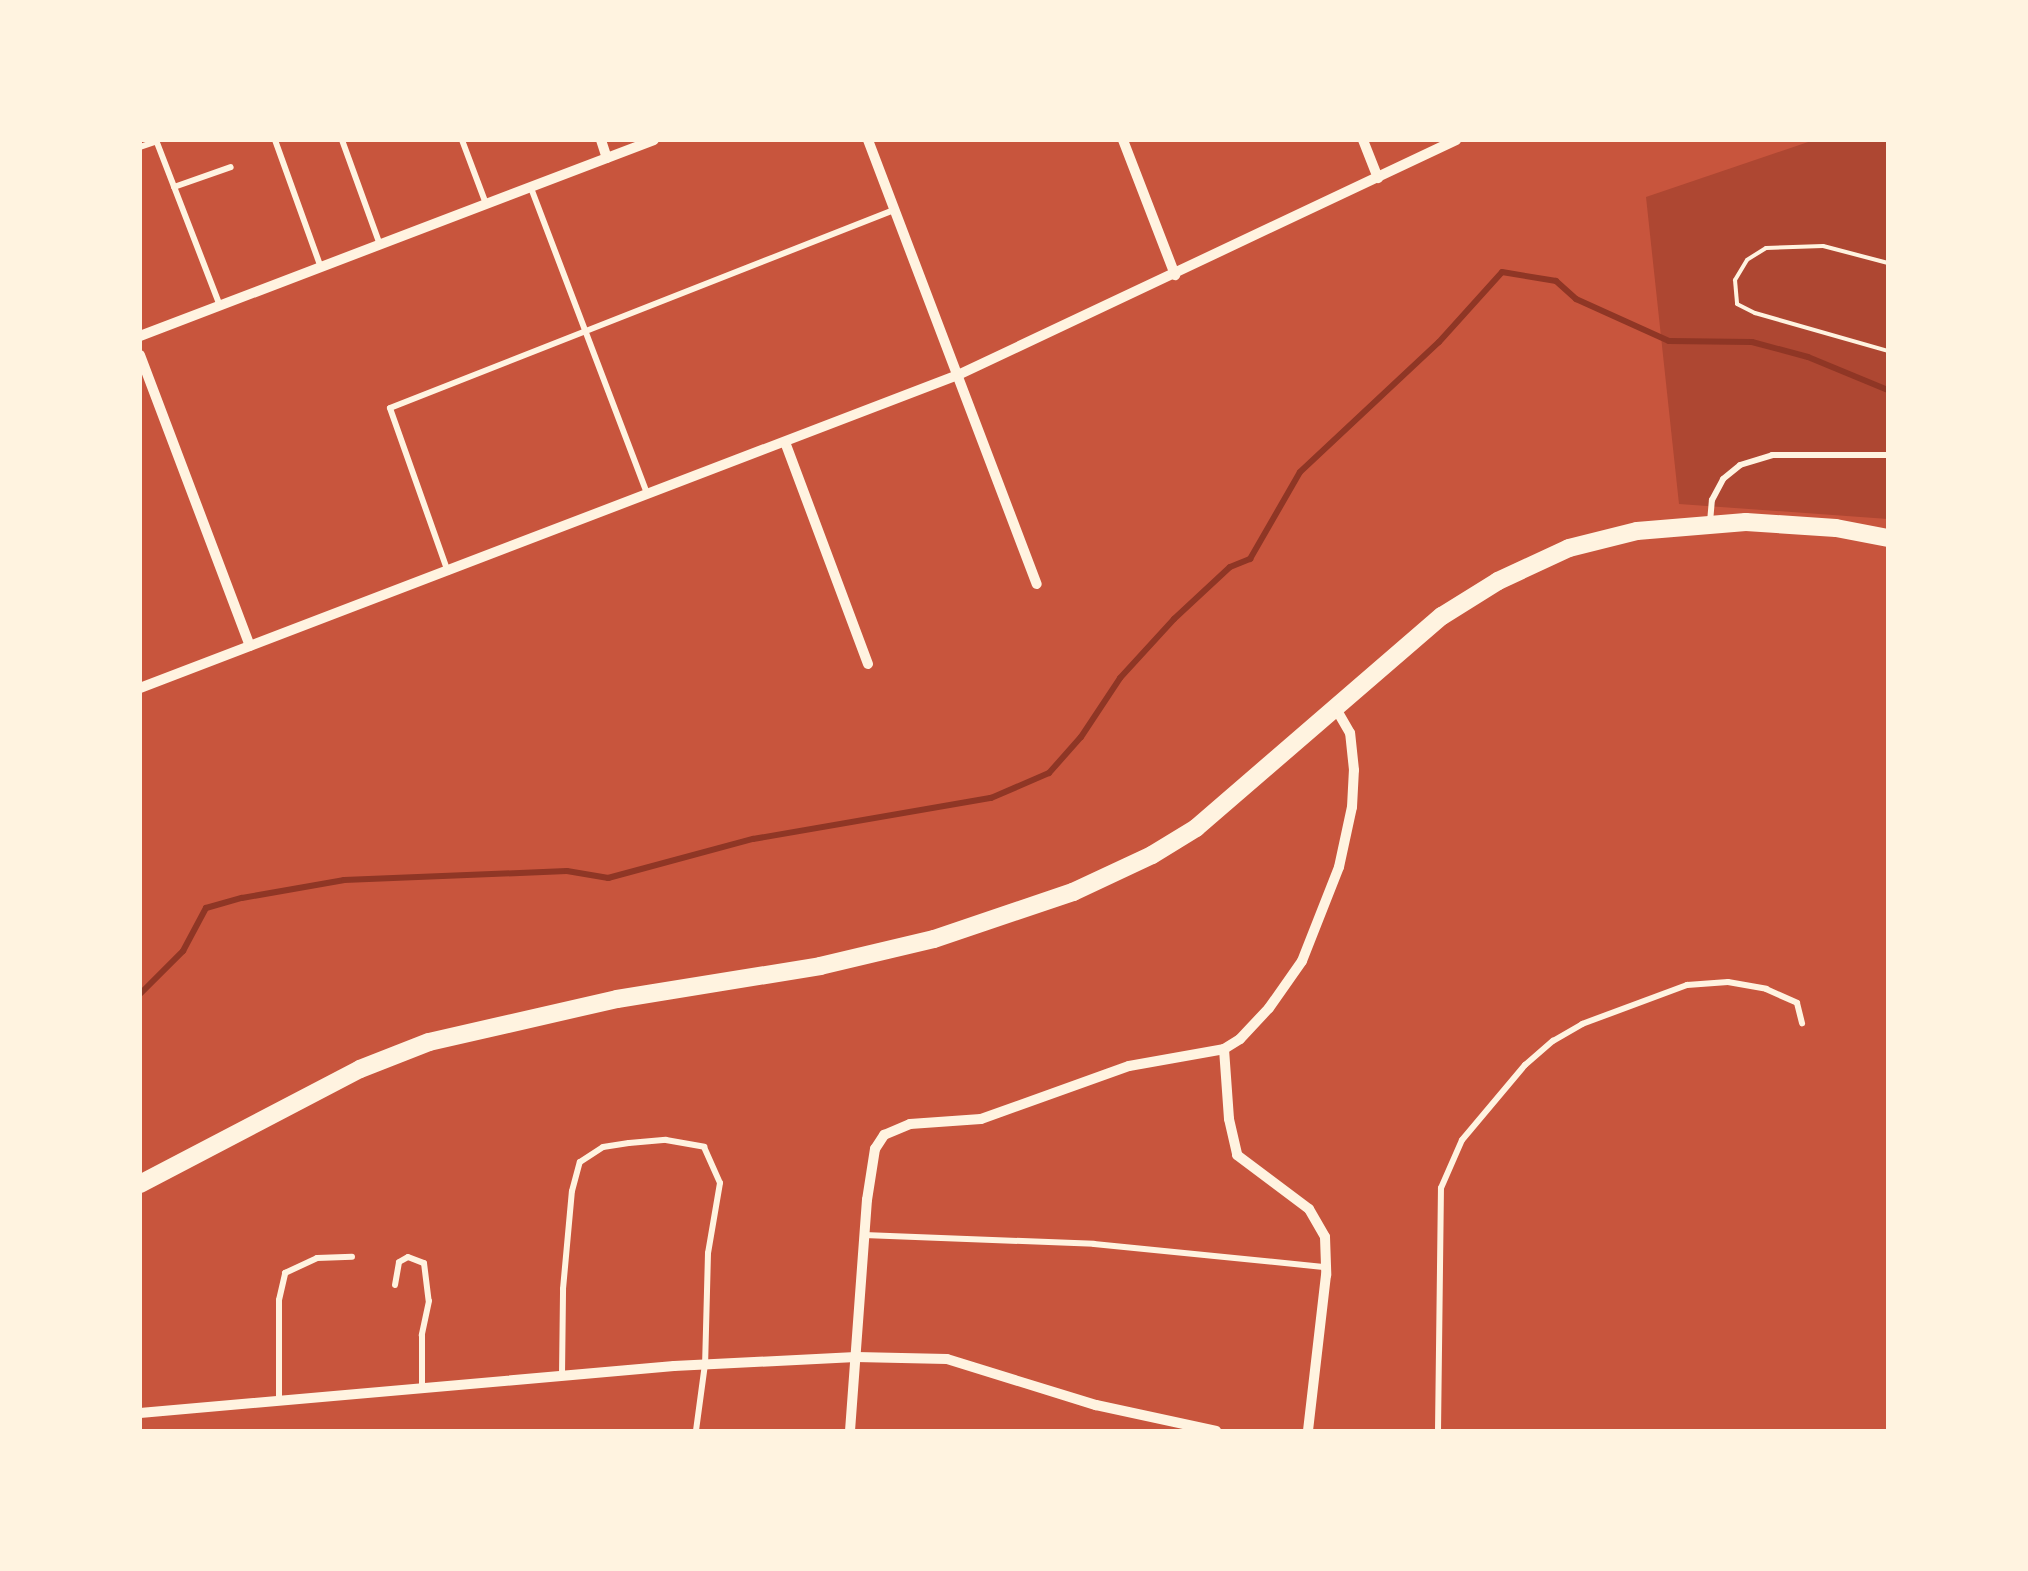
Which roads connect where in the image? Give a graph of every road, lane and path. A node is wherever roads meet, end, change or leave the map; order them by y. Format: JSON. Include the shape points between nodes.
{"nodes":[{"id":1,"x":275,"y":140,"type":"edge"},
{"id":2,"x":342,"y":140,"type":"edge"},
{"id":3,"x":462,"y":140,"type":"edge"},
{"id":4,"x":602,"y":140,"type":"edge"},
{"id":5,"x":654,"y":140,"type":"edge"},
{"id":6,"x":868,"y":140,"type":"edge"},
{"id":7,"x":1123,"y":140,"type":"edge"},
{"id":8,"x":1363,"y":140,"type":"edge"},
{"id":9,"x":1456,"y":140,"type":"edge"},
{"id":10,"x":156,"y":141,"type":"edge"},
{"id":11,"x":140,"y":148,"type":"edge"},
{"id":12,"x":607,"y":158,"type":"junction"},
{"id":13,"x":231,"y":167,"type":"dead end"},
{"id":14,"x":1378,"y":178,"type":"junction"},
{"id":15,"x":174,"y":187,"type":"junction"},
{"id":16,"x":530,"y":187,"type":"junction"},
{"id":17,"x":486,"y":204,"type":"junction"},
{"id":18,"x":895,"y":210,"type":"junction"},
{"id":19,"x":380,"y":246,"type":"junction"},
{"id":20,"x":1888,"y":264,"type":"edge"},
{"id":21,"x":321,"y":268,"type":"junction"},
{"id":22,"x":1175,"y":275,"type":"junction"},
{"id":23,"x":220,"y":306,"type":"junction"},
{"id":24,"x":585,"y":330,"type":"junction"},
{"id":25,"x":140,"y":336,"type":"edge"},
{"id":26,"x":1888,"y":351,"type":"edge"},
{"id":27,"x":140,"y":356,"type":"edge"},
{"id":28,"x":958,"y":374,"type":"junction"},
{"id":29,"x":785,"y":442,"type":"junction"},
{"id":30,"x":1888,"y":455,"type":"edge"},
{"id":31,"x":648,"y":495,"type":"junction"},
{"id":32,"x":1710,"y":523,"type":"junction"},
{"id":33,"x":1888,"y":538,"type":"edge"},
{"id":34,"x":448,"y":572,"type":"junction"},
{"id":35,"x":1036,"y":584,"type":"dead end"},
{"id":36,"x":250,"y":646,"type":"junction"},
{"id":37,"x":868,"y":664,"type":"dead end"},
{"id":38,"x":140,"y":688,"type":"edge"},
{"id":39,"x":1334,"y":706,"type":"junction"},
{"id":40,"x":1802,"y":1023,"type":"dead end"},
{"id":41,"x":1224,"y":1049,"type":"junction"},
{"id":42,"x":140,"y":1184,"type":"edge"},
{"id":43,"x":864,"y":1235,"type":"junction"},
{"id":44,"x":352,"y":1257,"type":"dead end"},
{"id":45,"x":1326,"y":1266,"type":"junction"},
{"id":46,"x":395,"y":1284,"type":"dead end"},
{"id":47,"x":856,"y":1358,"type":"junction"},
{"id":48,"x":705,"y":1364,"type":"junction"},
{"id":49,"x":562,"y":1376,"type":"junction"},
{"id":50,"x":422,"y":1388,"type":"junction"},
{"id":51,"x":280,"y":1400,"type":"junction"},
{"id":52,"x":140,"y":1413,"type":"edge"},
{"id":53,"x":696,"y":1431,"type":"edge"},
{"id":54,"x":850,"y":1431,"type":"edge"},
{"id":55,"x":1216,"y":1431,"type":"edge"},
{"id":56,"x":1308,"y":1431,"type":"edge"},
{"id":57,"x":1438,"y":1431,"type":"edge"}],
"edges":[{"from":1,"to":21,"type":"lane"},
{"from":2,"to":19,"type":"lane"},
{"from":3,"to":17,"type":"lane"},
{"from":4,"to":12,"type":"street"},
{"from":5,"to":12,"type":"street"},
{"from":6,"to":18,"type":"street"},
{"from":7,"to":22,"type":"street"},
{"from":8,"to":14,"type":"street"},
{"from":9,"to":14,"type":"street"},
{"from":10,"to":11,"type":"lane"},
{"from":10,"to":15,"type":"lane"},
{"from":12,"to":16,"type":"street"},
{"from":13,"to":15,"type":"lane"},
{"from":14,"to":22,"type":"street"},
{"from":15,"to":23,"type":"lane"},
{"from":16,"to":17,"type":"street"},
{"from":16,"to":24,"type":"lane"},
{"from":17,"to":19,"type":"street"},
{"from":18,"to":24,"type":"lane"},
{"from":18,"to":28,"type":"street"},
{"from":19,"to":21,"type":"street"},
{"from":20,"to":26,"type":"path","via":[[1822,246],[1766,248],[1747,260],[1735,280],[1737,304],[1755,313]]},
{"from":21,"to":23,"type":"street"},
{"from":22,"to":28,"type":"street"},
{"from":23,"to":25,"type":"street"},
{"from":24,"to":31,"type":"lane"},
{"from":24,"to":34,"type":"lane","via":[[390,408]]},
{"from":27,"to":36,"type":"street"},
{"from":28,"to":29,"type":"street"},
{"from":28,"to":35,"type":"street"},
{"from":29,"to":31,"type":"street"},
{"from":29,"to":37,"type":"street"},
{"from":30,"to":32,"type":"lane","via":[[1772,455],[1740,465],[1712,500]]},
{"from":31,"to":34,"type":"street"},
{"from":32,"to":33,"type":"street","via":[[1798,524]]},
{"from":32,"to":39,"type":"street","via":[[1606,538],[1540,559],[1442,616]]},
{"from":34,"to":36,"type":"street"},
{"from":36,"to":38,"type":"street"},
{"from":39,"to":41,"type":"street","via":[[1350,734],[1354,770],[1352,808],[1328,902],[1287,984]]},
{"from":39,"to":42,"type":"street","via":[[1196,828],[1073,892],[1013,916],[858,957],[617,999],[429,1042],[360,1069]]},
{"from":40,"to":57,"type":"lane","via":[[1797,1003],[1766,989],[1728,982],[1687,985],[1567,1032],[1525,1066],[1462,1140],[1442,1188]]},
{"from":41,"to":43,"type":"street","via":[[1129,1066],[981,1119],[910,1124],[884,1136],[871,1168]]},
{"from":41,"to":45,"type":"street","via":[[1233,1147],[1316,1217]]},
{"from":43,"to":45,"type":"lane","via":[[1094,1244]]},
{"from":43,"to":47,"type":"street"},
{"from":44,"to":51,"type":"lane","via":[[317,1258],[285,1274]]},
{"from":45,"to":56,"type":"street"},
{"from":46,"to":50,"type":"lane","via":[[399,1262],[408,1257],[424,1263],[429,1301]]},
{"from":47,"to":48,"type":"street"},
{"from":47,"to":54,"type":"street"},
{"from":47,"to":55,"type":"street","via":[[972,1363],[1096,1405]]},
{"from":48,"to":49,"type":"street"},
{"from":48,"to":49,"type":"lane","via":[[708,1253],[720,1183],[704,1147],[666,1140],[603,1146],[587,1154],[574,1173]]},
{"from":48,"to":53,"type":"lane"},
{"from":49,"to":50,"type":"street"},
{"from":50,"to":51,"type":"street"},
{"from":51,"to":52,"type":"street"}]}
